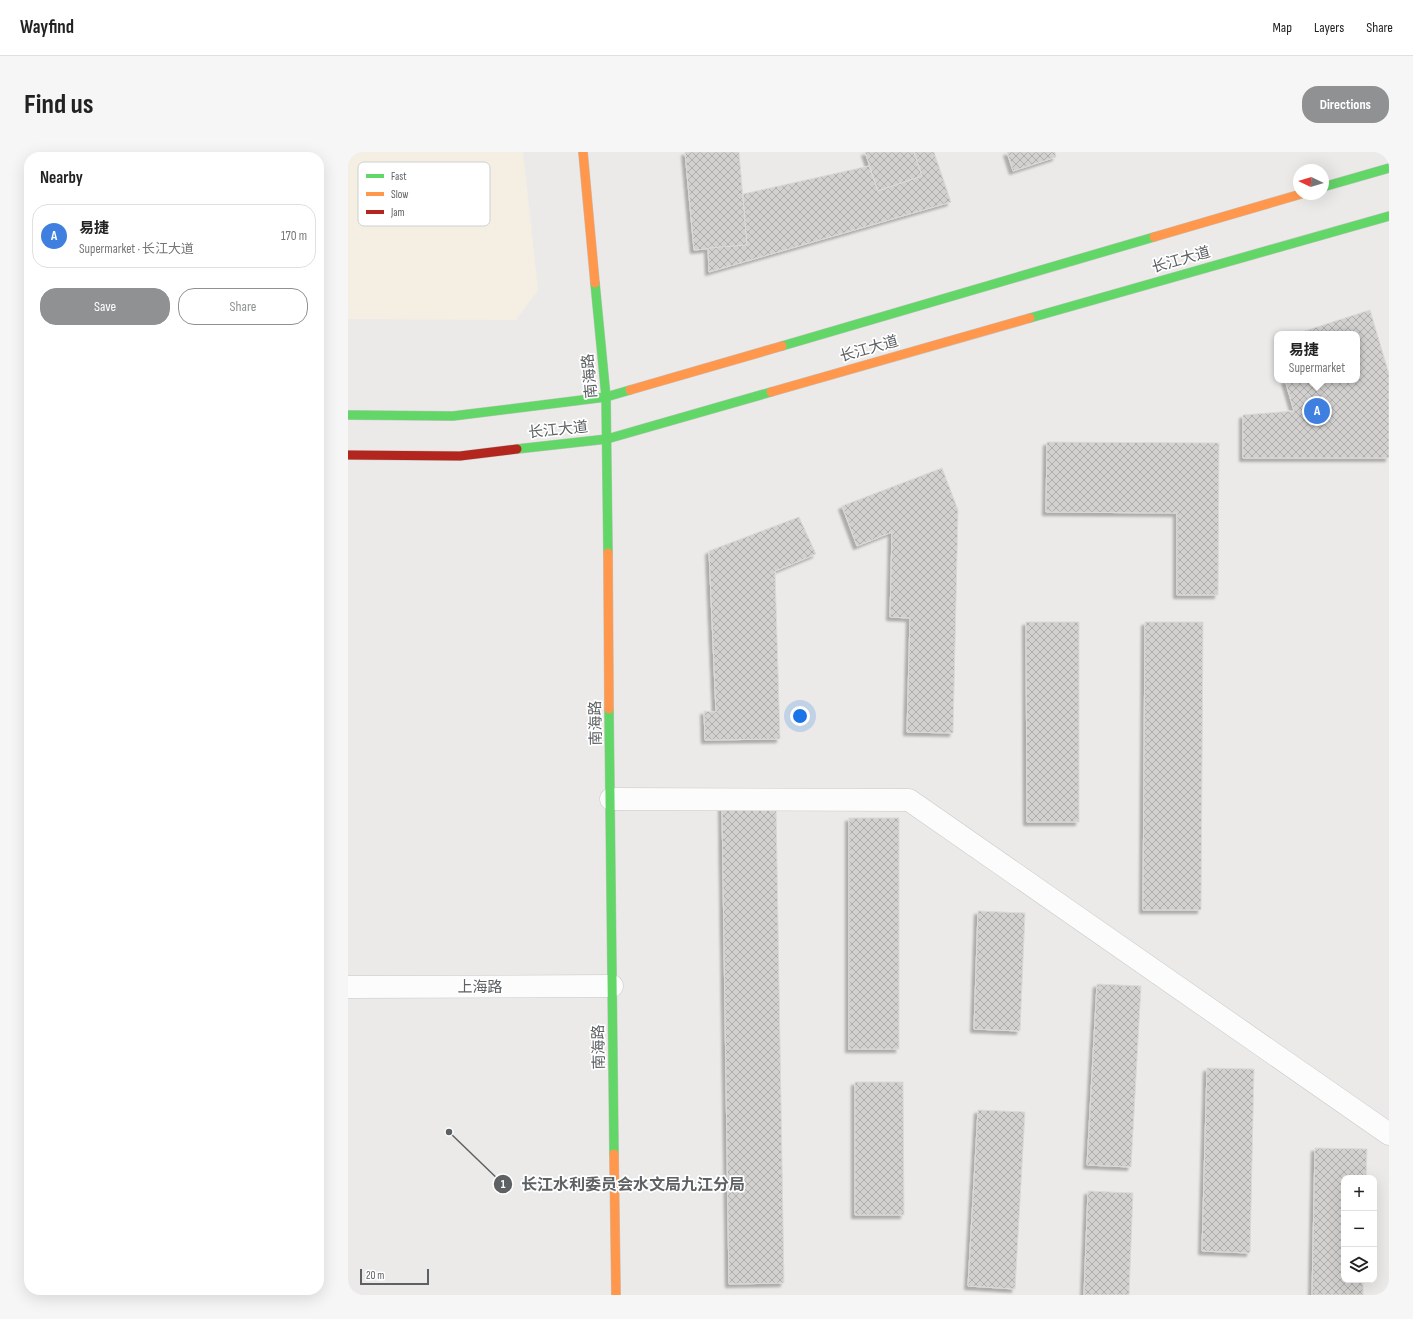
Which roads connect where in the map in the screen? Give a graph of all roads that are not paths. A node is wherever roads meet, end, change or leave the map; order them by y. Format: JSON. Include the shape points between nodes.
{"nodes":[{"id":1,"x":583,"y":152,"type":"edge"},
{"id":2,"x":1389,"y":168,"type":"edge"},
{"id":3,"x":1329,"y":185,"type":"edge"},
{"id":4,"x":1293,"y":196,"type":"edge"},
{"id":5,"x":1389,"y":216,"type":"edge"},
{"id":6,"x":606,"y":397,"type":"junction"},
{"id":7,"x":348,"y":415,"type":"edge"},
{"id":8,"x":607,"y":439,"type":"junction"},
{"id":9,"x":348,"y":455,"type":"edge"},
{"id":10,"x":611,"y":799,"type":"junction"},
{"id":11,"x":612,"y":986,"type":"junction"},
{"id":12,"x":348,"y":987,"type":"edge"},
{"id":13,"x":1389,"y":1134,"type":"edge"},
{"id":14,"x":616,"y":1295,"type":"edge"}],
"edges":[{"from":1,"to":6,"type":"main road","name":"南海路"},
{"from":2,"to":3,"type":"main road"},
{"from":4,"to":6,"type":"main road","name":"长江大道"},
{"from":5,"to":8,"type":"main road","name":"长江大道"},
{"from":6,"to":7,"type":"main road","name":"长江大道","via":[[452,416]]},
{"from":6,"to":8,"type":"main road","name":"南海路"},
{"from":8,"to":9,"type":"main road","name":"长江大道","via":[[460,456]]},
{"from":8,"to":10,"type":"main road","name":"南海路"},
{"from":10,"to":11,"type":"main road","name":"南海路"},
{"from":10,"to":13,"type":"street","via":[[909,800]]},
{"from":11,"to":12,"type":"street","name":"上海路"},
{"from":11,"to":14,"type":"main road","name":"南海路"}]}
